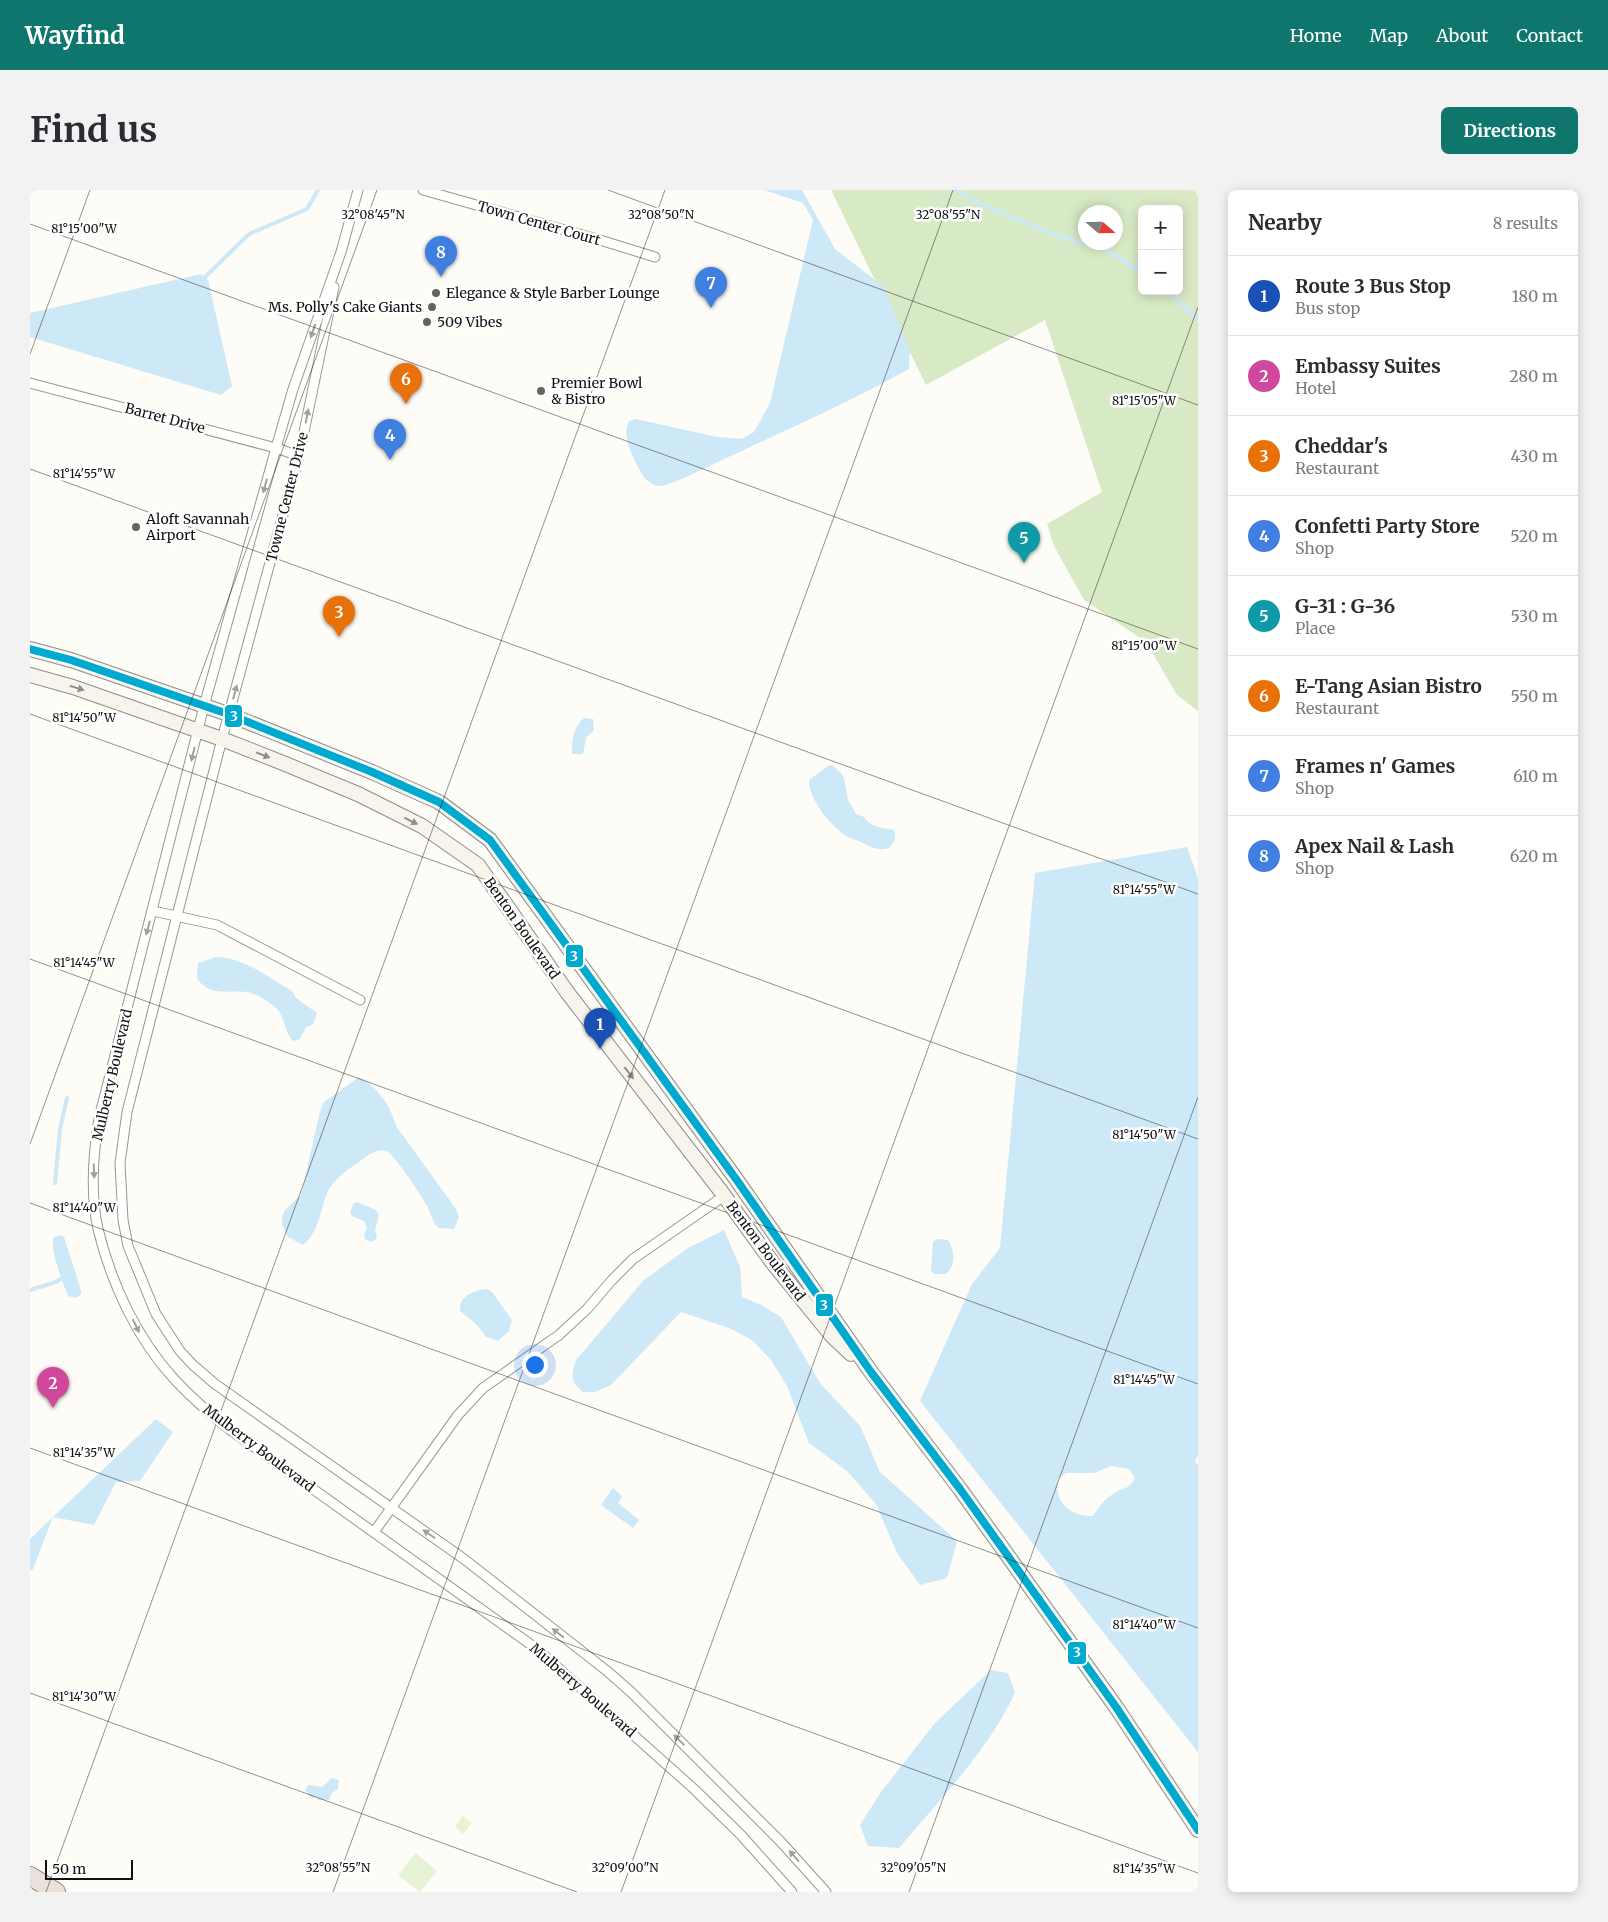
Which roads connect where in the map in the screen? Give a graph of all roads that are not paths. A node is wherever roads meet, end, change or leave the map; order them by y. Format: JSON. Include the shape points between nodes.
{"nodes":[{"id":1,"x":358,"y":190,"type":"edge"},
{"id":2,"x":422,"y":190,"type":"edge"},
{"id":3,"x":341,"y":252,"type":"junction"},
{"id":4,"x":655,"y":257,"type":"dead end"},
{"id":5,"x":30,"y":383,"type":"edge"},
{"id":6,"x":276,"y":448,"type":"junction"},
{"id":7,"x":300,"y":456,"type":"junction"},
{"id":8,"x":30,"y":649,"type":"edge"},
{"id":9,"x":30,"y":675,"type":"edge"},
{"id":10,"x":204,"y":706,"type":"junction"},
{"id":11,"x":228,"y":714,"type":"junction"},
{"id":12,"x":199,"y":730,"type":"junction"},
{"id":13,"x":222,"y":739,"type":"junction"},
{"id":14,"x":153,"y":911,"type":"junction"},
{"id":15,"x":176,"y":917,"type":"junction"},
{"id":16,"x":360,"y":1000,"type":"dead end"},
{"id":17,"x":724,"y":1196,"type":"junction"},
{"id":18,"x":870,"y":1372,"type":"junction"},
{"id":19,"x":391,"y":1508,"type":"junction"},
{"id":20,"x":374,"y":1532,"type":"junction"},
{"id":21,"x":1198,"y":1830,"type":"edge"},
{"id":22,"x":30,"y":1876,"type":"edge"},
{"id":23,"x":56,"y":1892,"type":"edge"},
{"id":24,"x":792,"y":1892,"type":"edge"},
{"id":25,"x":826,"y":1892,"type":"edge"}],
"edges":[{"from":1,"to":3,"type":"street","name":"Towne Center Drive"},
{"from":2,"to":4,"type":"street","name":"Town Center Court"},
{"from":3,"to":6,"type":"street","name":"Towne Center Drive","one_way":true},
{"from":7,"to":3,"type":"street","name":"Towne Center Drive","one_way":true},
{"from":5,"to":6,"type":"street","name":"Barret Drive"},
{"from":6,"to":7,"type":"street","name":"Barret Drive"},
{"from":6,"to":10,"type":"street","name":"Towne Center Drive","one_way":true},
{"from":11,"to":7,"type":"street","name":"Towne Center Drive","one_way":true},
{"from":8,"to":10,"type":"street","name":"Benton Boulevard"},
{"from":9,"to":12,"type":"street","name":"Benton Boulevard","one_way":true},
{"from":10,"to":11,"type":"street","name":"Benton Boulevard"},
{"from":10,"to":12,"type":"street","name":"Mulberry Boulevard"},
{"from":11,"to":13,"type":"street","name":"Towne Center Drive"},
{"from":11,"to":18,"type":"street","name":"Benton Boulevard","via":[[439,802],[490,840],[736,1178]]},
{"from":12,"to":13,"type":"street","name":"Benton Boulevard"},
{"from":12,"to":14,"type":"street","name":"Mulberry Boulevard","one_way":true},
{"from":13,"to":15,"type":"street","name":"Mulberry Boulevard"},
{"from":13,"to":17,"type":"street","name":"Benton Boulevard","one_way":true,"via":[[358,794],[422,826],[478,865],[566,992]]},
{"from":14,"to":15,"type":"street"},
{"from":14,"to":20,"type":"street","name":"Mulberry Boulevard","one_way":true,"via":[[96,1140],[98,1228],[113,1275],[143,1339],[175,1380],[204,1409]]},
{"from":15,"to":16,"type":"street","via":[[217,925]]},
{"from":15,"to":19,"type":"street","name":"Mulberry Boulevard","via":[[126,1120],[120,1163],[128,1246],[156,1314],[180,1351],[193,1364],[215,1384]]},
{"from":17,"to":18,"type":"street","name":"Benton Boulevard","via":[[832,1336]]},
{"from":17,"to":19,"type":"street","via":[[634,1259],[559,1335],[483,1388],[458,1415]]},
{"from":18,"to":21,"type":"street","name":"Benton Boulevard","via":[[960,1489],[1116,1706]]},
{"from":19,"to":20,"type":"street"},
{"from":25,"to":19,"type":"street","name":"Mulberry Boulevard","one_way":true,"via":[[781,1842],[613,1676],[464,1559]]},
{"from":20,"to":24,"type":"street","name":"Mulberry Boulevard","via":[[529,1643],[574,1681],[712,1806]]},
{"from":22,"to":23,"type":"highway"}]}
